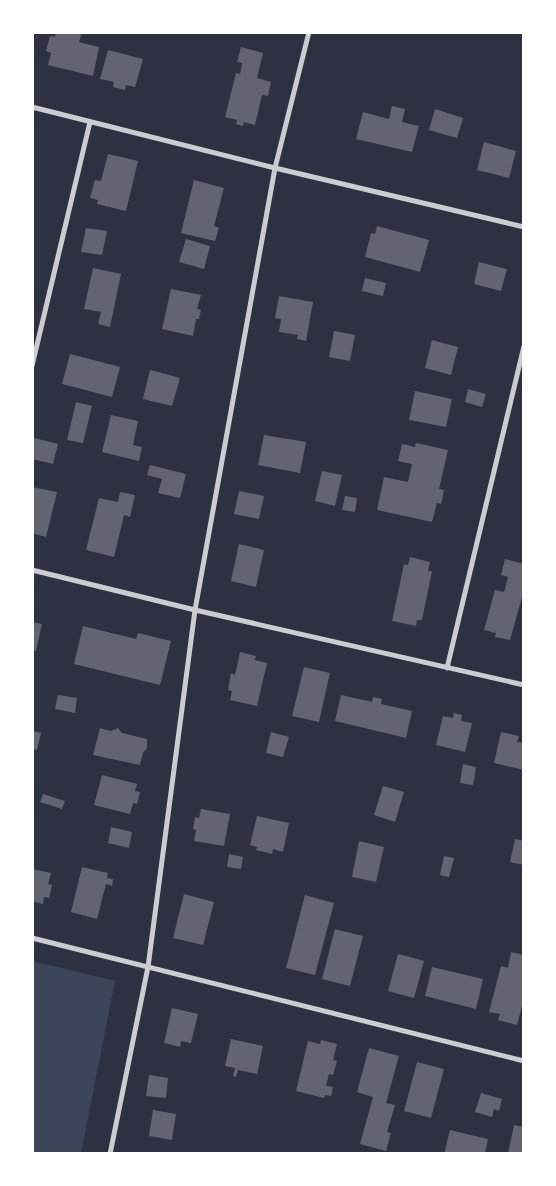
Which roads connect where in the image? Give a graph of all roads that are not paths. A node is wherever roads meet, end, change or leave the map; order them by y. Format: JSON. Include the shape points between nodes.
{"nodes":[{"id":1,"x":309,"y":32,"type":"edge"},
{"id":2,"x":32,"y":108,"type":"edge"},
{"id":3,"x":90,"y":122,"type":"junction"},
{"id":4,"x":275,"y":168,"type":"junction"},
{"id":5,"x":524,"y":227,"type":"edge"},
{"id":6,"x":524,"y":346,"type":"edge"},
{"id":7,"x":32,"y":366,"type":"edge"},
{"id":8,"x":32,"y":570,"type":"edge"},
{"id":9,"x":195,"y":610,"type":"junction"},
{"id":10,"x":447,"y":668,"type":"junction"},
{"id":11,"x":524,"y":685,"type":"edge"},
{"id":12,"x":32,"y":938,"type":"edge"},
{"id":13,"x":148,"y":967,"type":"junction"},
{"id":14,"x":524,"y":1061,"type":"edge"},
{"id":15,"x":110,"y":1154,"type":"edge"}],
"edges":[{"from":1,"to":4,"type":"street"},
{"from":2,"to":3,"type":"street"},
{"from":3,"to":4,"type":"street"},
{"from":3,"to":7,"type":"street"},
{"from":4,"to":5,"type":"street"},
{"from":4,"to":9,"type":"street"},
{"from":6,"to":10,"type":"street"},
{"from":8,"to":9,"type":"street"},
{"from":9,"to":10,"type":"street"},
{"from":9,"to":13,"type":"street"},
{"from":10,"to":11,"type":"street"},
{"from":12,"to":13,"type":"street"},
{"from":13,"to":14,"type":"street"},
{"from":13,"to":15,"type":"street"}]}
